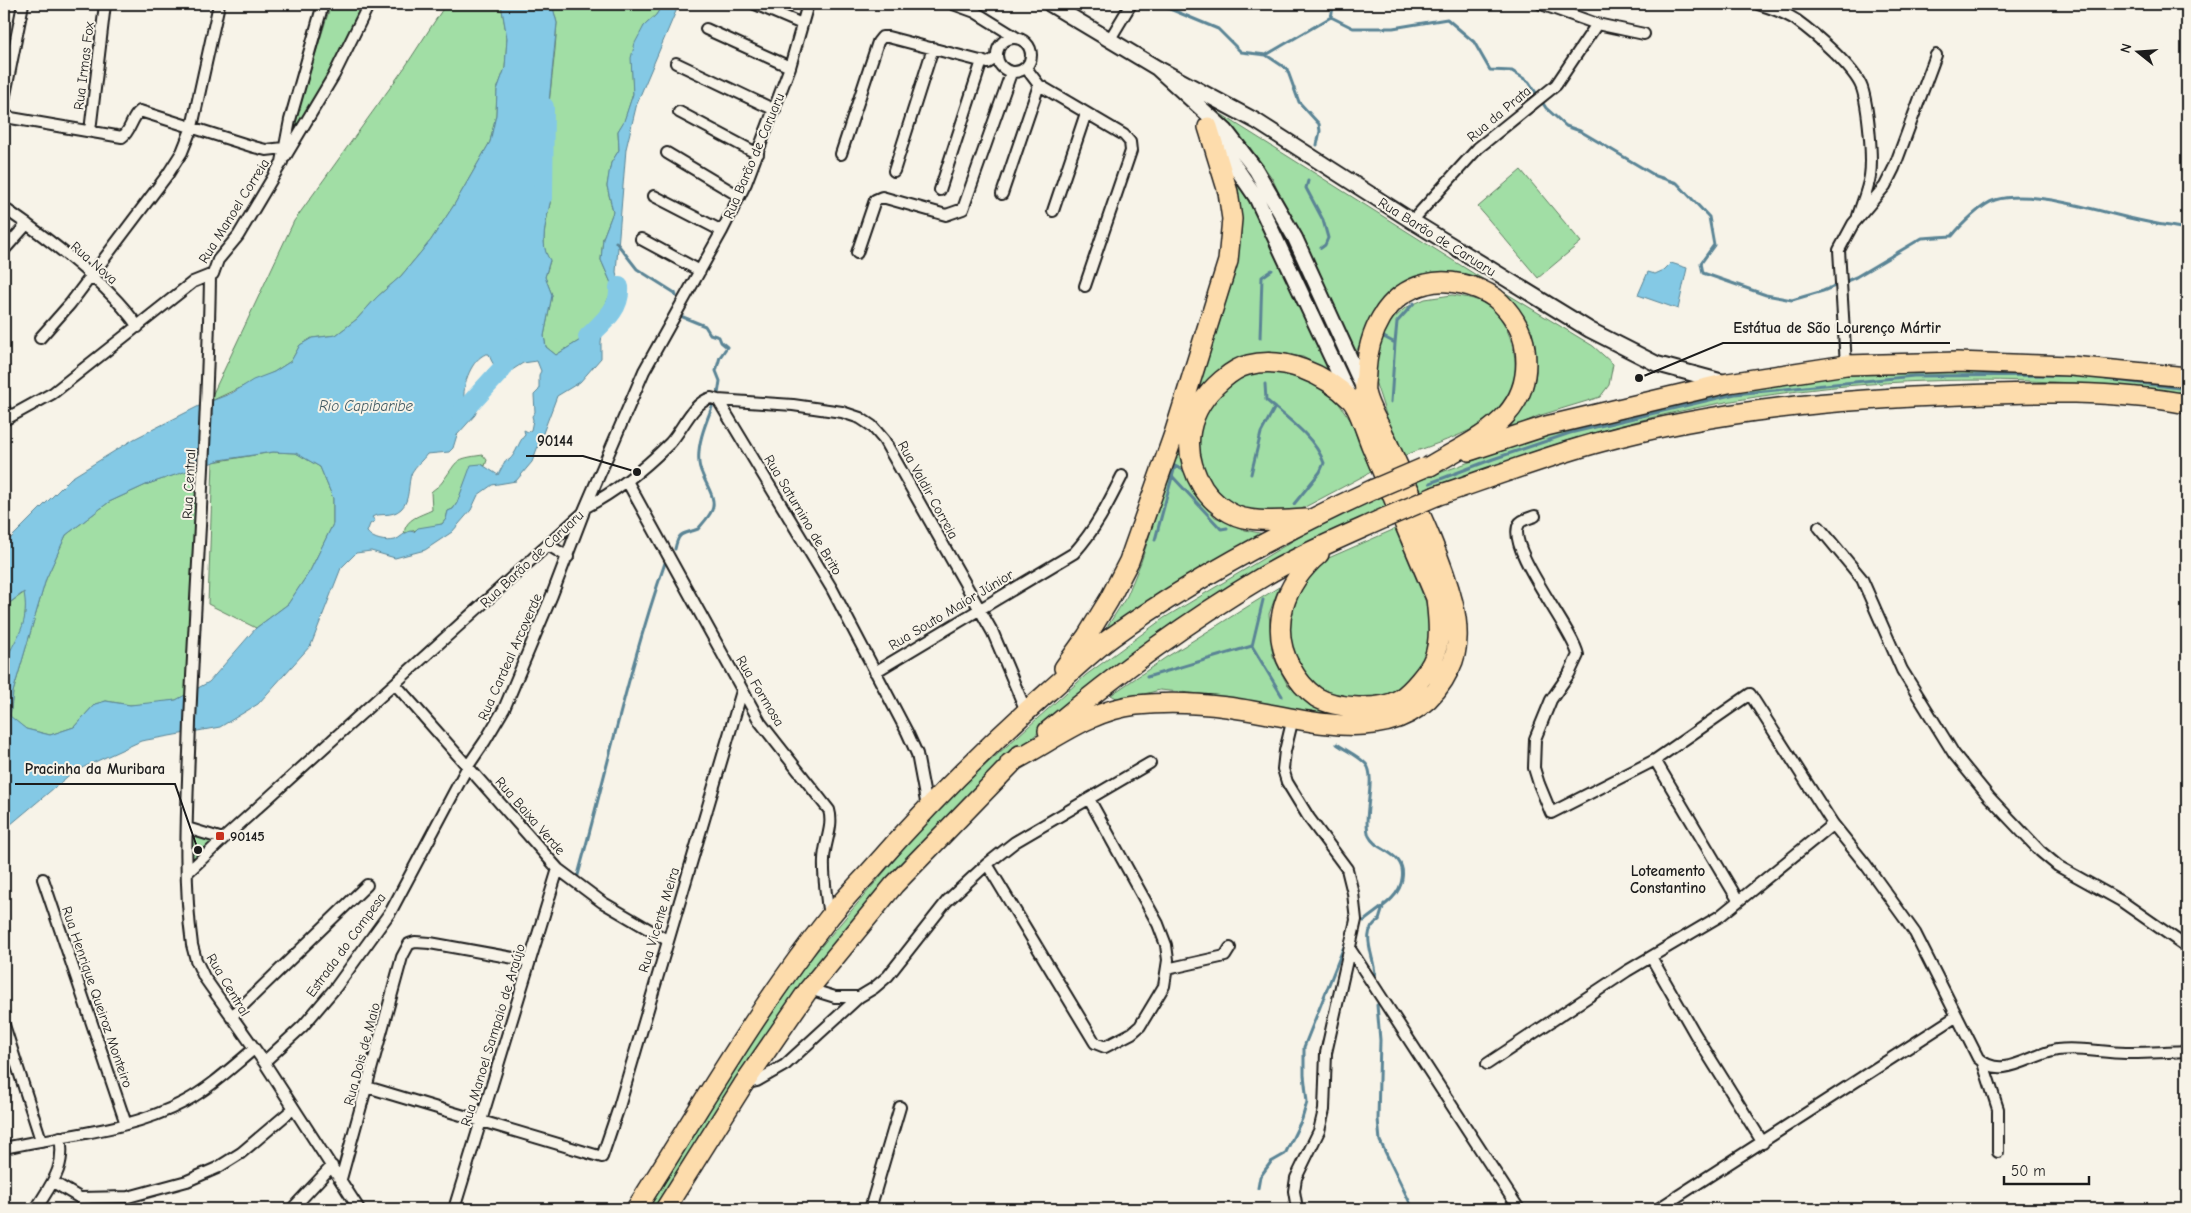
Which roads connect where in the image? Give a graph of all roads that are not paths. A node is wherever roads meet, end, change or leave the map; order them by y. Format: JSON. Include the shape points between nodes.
{"nodes":[{"id":1,"x":23,"y":4,"type":"edge"},
{"id":2,"x":105,"y":4,"type":"edge"},
{"id":3,"x":219,"y":4,"type":"edge"},
{"id":4,"x":323,"y":4,"type":"edge"},
{"id":5,"x":368,"y":4,"type":"edge"},
{"id":6,"x":755,"y":4,"type":"edge"},
{"id":7,"x":808,"y":4,"type":"edge"},
{"id":8,"x":953,"y":4,"type":"edge"},
{"id":9,"x":1050,"y":4,"type":"edge"},
{"id":10,"x":1131,"y":4,"type":"edge"},
{"id":11,"x":1541,"y":4,"type":"edge"},
{"id":12,"x":1758,"y":4,"type":"edge"},
{"id":13,"x":991,"y":22,"type":"junction"},
{"id":14,"x":802,"y":24,"type":"junction"},
{"id":15,"x":1597,"y":24,"type":"junction"},
{"id":16,"x":706,"y":28,"type":"dead end"},
{"id":17,"x":1644,"y":34,"type":"dead end"},
{"id":18,"x":1017,"y":38,"type":"junction"},
{"id":19,"x":1110,"y":39,"type":"junction"},
{"id":20,"x":1001,"y":43,"type":"junction"},
{"id":21,"x":933,"y":48,"type":"junction"},
{"id":22,"x":1137,"y":55,"type":"junction"},
{"id":23,"x":1936,"y":55,"type":"dead end"},
{"id":24,"x":996,"y":58,"type":"junction"},
{"id":25,"x":982,"y":61,"type":"junction"},
{"id":26,"x":676,"y":63,"type":"dead end"},
{"id":27,"x":790,"y":67,"type":"junction"},
{"id":28,"x":1026,"y":68,"type":"junction"},
{"id":29,"x":1157,"y":68,"type":"junction"},
{"id":30,"x":1010,"y":73,"type":"junction"},
{"id":31,"x":1039,"y":85,"type":"junction"},
{"id":32,"x":4,"y":100,"type":"edge"},
{"id":33,"x":774,"y":110,"type":"junction"},
{"id":34,"x":679,"y":112,"type":"dead end"},
{"id":35,"x":4,"y":113,"type":"edge"},
{"id":36,"x":1086,"y":113,"type":"junction"},
{"id":37,"x":192,"y":126,"type":"junction"},
{"id":38,"x":1208,"y":127,"type":"junction"},
{"id":39,"x":90,"y":132,"type":"junction"},
{"id":40,"x":284,"y":148,"type":"junction"},
{"id":41,"x":668,"y":153,"type":"dead end"},
{"id":42,"x":758,"y":154,"type":"junction"},
{"id":43,"x":841,"y":154,"type":"dead end"},
{"id":44,"x":282,"y":162,"type":"junction"},
{"id":45,"x":894,"y":171,"type":"dead end"},
{"id":46,"x":940,"y":190,"type":"dead end"},
{"id":47,"x":1002,"y":194,"type":"dead end"},
{"id":48,"x":654,"y":196,"type":"dead end"},
{"id":49,"x":739,"y":196,"type":"junction"},
{"id":50,"x":4,"y":208,"type":"edge"},
{"id":51,"x":1053,"y":211,"type":"dead end"},
{"id":52,"x":1857,"y":219,"type":"junction"},
{"id":53,"x":1412,"y":222,"type":"junction"},
{"id":54,"x":27,"y":224,"type":"junction"},
{"id":55,"x":722,"y":231,"type":"junction"},
{"id":56,"x":641,"y":239,"type":"dead end"},
{"id":57,"x":4,"y":250,"type":"edge"},
{"id":58,"x":857,"y":253,"type":"dead end"},
{"id":59,"x":700,"y":271,"type":"junction"},
{"id":60,"x":90,"y":275,"type":"junction"},
{"id":61,"x":210,"y":276,"type":"junction"},
{"id":62,"x":1085,"y":286,"type":"dead end"},
{"id":63,"x":138,"y":328,"type":"junction"},
{"id":64,"x":40,"y":338,"type":"dead end"},
{"id":65,"x":1846,"y":366,"type":"junction"},
{"id":66,"x":2187,"y":378,"type":"edge"},
{"id":67,"x":1728,"y":383,"type":"junction"},
{"id":68,"x":1358,"y":397,"type":"junction"},
{"id":69,"x":718,"y":400,"type":"junction"},
{"id":70,"x":2187,"y":404,"type":"edge"},
{"id":71,"x":5,"y":416,"type":"edge"},
{"id":72,"x":1426,"y":467,"type":"junction"},
{"id":73,"x":1122,"y":476,"type":"dead end"},
{"id":74,"x":627,"y":481,"type":"junction"},
{"id":75,"x":585,"y":510,"type":"junction"},
{"id":76,"x":1536,"y":516,"type":"dead end"},
{"id":77,"x":1307,"y":520,"type":"junction"},
{"id":78,"x":1819,"y":527,"type":"dead end"},
{"id":79,"x":1337,"y":539,"type":"junction"},
{"id":80,"x":548,"y":546,"type":"junction"},
{"id":81,"x":568,"y":557,"type":"junction"},
{"id":82,"x":979,"y":610,"type":"junction"},
{"id":83,"x":875,"y":672,"type":"junction"},
{"id":84,"x":395,"y":684,"type":"junction"},
{"id":85,"x":742,"y":691,"type":"junction"},
{"id":86,"x":1044,"y":696,"type":"junction"},
{"id":87,"x":1026,"y":711,"type":"junction"},
{"id":88,"x":1293,"y":718,"type":"junction"},
{"id":89,"x":1655,"y":760,"type":"junction"},
{"id":90,"x":1010,"y":763,"type":"junction"},
{"id":91,"x":1150,"y":763,"type":"dead end"},
{"id":92,"x":468,"y":766,"type":"junction"},
{"id":93,"x":1089,"y":799,"type":"junction"},
{"id":94,"x":927,"y":807,"type":"junction"},
{"id":95,"x":1833,"y":824,"type":"junction"},
{"id":96,"x":187,"y":828,"type":"junction"},
{"id":97,"x":433,"y":831,"type":"joint"},
{"id":98,"x":223,"y":838,"type":"junction"},
{"id":99,"x":987,"y":864,"type":"junction"},
{"id":100,"x":558,"y":869,"type":"junction"},
{"id":101,"x":187,"y":873,"type":"junction"},
{"id":102,"x":43,"y":879,"type":"dead end"},
{"id":103,"x":367,"y":885,"type":"dead end"},
{"id":104,"x":1738,"y":900,"type":"junction"},
{"id":105,"x":829,"y":918,"type":"junction"},
{"id":106,"x":667,"y":940,"type":"junction"},
{"id":107,"x":2187,"y":946,"type":"edge"},
{"id":108,"x":1230,"y":948,"type":"dead end"},
{"id":109,"x":1350,"y":949,"type":"junction"},
{"id":110,"x":1651,"y":957,"type":"junction"},
{"id":111,"x":530,"y":961,"type":"junction"},
{"id":112,"x":1167,"y":969,"type":"junction"},
{"id":113,"x":809,"y":989,"type":"junction"},
{"id":114,"x":859,"y":997,"type":"junction"},
{"id":115,"x":1957,"y":1016,"type":"junction"},
{"id":116,"x":230,"y":1017,"type":"junction"},
{"id":117,"x":4,"y":1025,"type":"edge"},
{"id":118,"x":254,"y":1049,"type":"junction"},
{"id":119,"x":2187,"y":1051,"type":"edge"},
{"id":120,"x":264,"y":1062,"type":"junction"},
{"id":121,"x":1983,"y":1063,"type":"junction"},
{"id":122,"x":1487,"y":1064,"type":"dead end"},
{"id":123,"x":742,"y":1085,"type":"junction"},
{"id":124,"x":367,"y":1087,"type":"junction"},
{"id":125,"x":900,"y":1107,"type":"dead end"},
{"id":126,"x":294,"y":1109,"type":"junction"},
{"id":127,"x":482,"y":1120,"type":"junction"},
{"id":128,"x":126,"y":1124,"type":"junction"},
{"id":129,"x":60,"y":1136,"type":"junction"},
{"id":130,"x":41,"y":1140,"type":"junction"},
{"id":131,"x":1763,"y":1142,"type":"junction"},
{"id":132,"x":4,"y":1148,"type":"edge"},
{"id":133,"x":1998,"y":1152,"type":"dead end"},
{"id":134,"x":332,"y":1166,"type":"junction"},
{"id":135,"x":341,"y":1179,"type":"junction"},
{"id":136,"x":53,"y":1182,"type":"junction"},
{"id":137,"x":80,"y":1198,"type":"junction"},
{"id":138,"x":36,"y":1209,"type":"edge"},
{"id":139,"x":88,"y":1209,"type":"edge"},
{"id":140,"x":292,"y":1209,"type":"edge"},
{"id":141,"x":359,"y":1209,"type":"edge"},
{"id":142,"x":454,"y":1209,"type":"edge"},
{"id":143,"x":636,"y":1209,"type":"edge"},
{"id":144,"x":665,"y":1209,"type":"edge"},
{"id":145,"x":870,"y":1209,"type":"edge"},
{"id":146,"x":1297,"y":1209,"type":"edge"},
{"id":147,"x":1519,"y":1209,"type":"edge"},
{"id":148,"x":1658,"y":1209,"type":"edge"}],
"edges":[{"from":1,"to":32,"type":"street"},
{"from":2,"to":39,"type":"street","name":"Rua Irmas Fox"},
{"from":3,"to":37,"type":"street"},
{"from":4,"to":40,"type":"street","name":"Rua Manoel Correia"},
{"from":5,"to":44,"type":"street","via":[[334,76]]},
{"from":6,"to":14,"type":"street"},
{"from":7,"to":14,"type":"street","name":"Rua Barão de Caruaru"},
{"from":8,"to":13,"type":"street"},
{"from":9,"to":19,"type":"street","name":"Rua Barão de Caruaru"},
{"from":10,"to":19,"type":"street"},
{"from":11,"to":15,"type":"street"},
{"from":12,"to":52,"type":"street","via":[[1796,20],[1854,73],[1862,88],[1871,162]]},
{"from":13,"to":18,"type":"street"},
{"from":13,"to":20,"type":"street"},
{"from":14,"to":27,"type":"street","name":"Rua Barão de Caruaru"},
{"from":15,"to":17,"type":"street"},
{"from":15,"to":53,"type":"street","name":"Rua da Prata","via":[[1556,85],[1478,148]]},
{"from":16,"to":27,"type":"street"},
{"from":18,"to":20,"type":"street"},
{"from":18,"to":28,"type":"street","via":[[1026,43],[1031,53]]},
{"from":19,"to":22,"type":"street","name":"Rua Barão de Caruaru"},
{"from":20,"to":24,"type":"street"},
{"from":21,"to":25,"type":"street"},
{"from":21,"to":43,"type":"street","via":[[882,37]]},
{"from":21,"to":45,"type":"street"},
{"from":22,"to":29,"type":"street","name":"Rua Barão de Caruaru"},
{"from":22,"to":38,"type":"street"},
{"from":23,"to":52,"type":"street","via":[[1894,168],[1885,186]]},
{"from":24,"to":25,"type":"street"},
{"from":24,"to":30,"type":"street","via":[[1001,68]]},
{"from":25,"to":46,"type":"street"},
{"from":26,"to":33,"type":"street"},
{"from":27,"to":33,"type":"street","name":"Rua Barão de Caruaru"},
{"from":28,"to":30,"type":"street"},
{"from":28,"to":31,"type":"street"},
{"from":29,"to":53,"type":"street","name":"Rua Barão de Caruaru","via":[[1256,121]]},
{"from":29,"to":68,"type":"street","name":"Rua Barão de Caruaru","via":[[1226,130],[1256,170],[1295,238]]},
{"from":30,"to":58,"type":"street","via":[[963,209],[946,215],[882,197],[875,200]]},
{"from":31,"to":36,"type":"street"},
{"from":31,"to":47,"type":"street"},
{"from":33,"to":42,"type":"street","name":"Rua Barão de Caruaru"},
{"from":34,"to":42,"type":"street"},
{"from":35,"to":39,"type":"street","via":[[11,118]]},
{"from":36,"to":51,"type":"street"},
{"from":36,"to":62,"type":"street","via":[[1124,135],[1130,142],[1131,151]]},
{"from":37,"to":39,"type":"street","via":[[137,112],[125,136]]},
{"from":37,"to":40,"type":"street","via":[[254,148]]},
{"from":37,"to":60,"type":"street","via":[[182,152],[168,174]]},
{"from":38,"to":68,"type":"street","via":[[1256,197]]},
{"from":38,"to":86,"type":"highway","via":[[1228,192],[1232,219],[1228,261],[1174,434],[1128,561],[1110,600]]},
{"from":40,"to":44,"type":"street","name":"Rua Manoel Correia"},
{"from":41,"to":49,"type":"street"},
{"from":42,"to":49,"type":"street","name":"Rua Barão de Caruaru"},
{"from":44,"to":61,"type":"street","name":"Rua Manoel Correia"},
{"from":48,"to":55,"type":"street"},
{"from":49,"to":55,"type":"street","name":"Rua Barão de Caruaru"},
{"from":50,"to":54,"type":"street","name":"Rua Nova"},
{"from":52,"to":65,"type":"street","via":[[1839,250]]},
{"from":53,"to":67,"type":"street","name":"Rua Barão de Caruaru","via":[[1636,354],[1658,364]]},
{"from":54,"to":57,"type":"street"},
{"from":54,"to":60,"type":"street","name":"Rua Nova"},
{"from":55,"to":59,"type":"street","name":"Rua Barão de Caruaru"},
{"from":56,"to":59,"type":"street"},
{"from":59,"to":75,"type":"street","name":"Rua Barão de Caruaru","via":[[644,371]]},
{"from":60,"to":63,"type":"street","name":"Rua Nova","via":[[126,310]]},
{"from":60,"to":64,"type":"street"},
{"from":61,"to":63,"type":"street","name":"Rua Manoel Correia","via":[[194,282]]},
{"from":61,"to":96,"type":"street","name":"Rua Central","via":[[209,376],[191,693]]},
{"from":63,"to":71,"type":"street","name":"Rua Manoel Correia","via":[[52,393]]},
{"from":65,"to":66,"type":"highway","via":[[1957,362],[2071,366]]},
{"from":65,"to":67,"type":"highway"},
{"from":67,"to":72,"type":"highway","via":[[1546,426]]},
{"from":68,"to":72,"type":"highway","via":[[1374,329],[1382,314],[1409,291],[1426,284],[1460,283],[1481,290],[1509,312],[1525,344],[1527,362],[1519,398],[1511,411],[1490,430]]},
{"from":68,"to":77,"type":"highway","via":[[1298,367],[1276,362],[1247,365],[1231,373],[1200,404],[1191,427],[1191,450],[1195,474],[1210,498],[1226,510],[1247,519]]},
{"from":68,"to":79,"type":"highway","via":[[1436,598],[1439,631],[1434,659],[1400,699],[1357,708],[1334,704],[1316,697],[1297,679],[1284,655],[1280,631],[1283,607],[1293,584],[1304,567]]},
{"from":68,"to":88,"type":"highway","via":[[1425,529],[1453,604],[1456,651],[1439,688],[1419,708],[1401,717],[1354,727]]},
{"from":69,"to":74,"type":"street","via":[[711,398],[702,402],[671,442]]},
{"from":69,"to":82,"type":"street","name":"Rua Valdir Correia","via":[[793,404],[842,412],[872,426],[884,440]]},
{"from":69,"to":83,"type":"street","name":"Rua Saturnino de Brito","via":[[832,589]]},
{"from":70,"to":79,"type":"highway","bridge":true,"via":[[2155,398],[2033,392],[1873,398],[1760,410],[1599,442],[1436,496]]},
{"from":72,"to":77,"type":"highway","bridge":true},
{"from":73,"to":82,"type":"street","name":"Rua Souto Maior Júnior","via":[[1088,537],[1074,553]]},
{"from":74,"to":75,"type":"street"},
{"from":74,"to":85,"type":"street","name":"Rua Formosa"},
{"from":75,"to":80,"type":"street","name":"Rua Barão de Caruaru"},
{"from":75,"to":81,"type":"street","name":"Rua Cardeal Arcoverde"},
{"from":76,"to":89,"type":"street","via":[[1518,524],[1517,534],[1541,590],[1572,639],[1578,655],[1551,700],[1535,740],[1534,768],[1551,813]]},
{"from":77,"to":86,"type":"highway","via":[[1180,591],[1110,638]]},
{"from":78,"to":107,"type":"street","via":[[1862,579],[1902,670],[1954,754],[1989,797],[2058,866],[2121,901]]},
{"from":79,"to":90,"type":"highway","via":[[1220,604],[1133,664]]},
{"from":80,"to":81,"type":"street"},
{"from":80,"to":84,"type":"street","name":"Rua Barão de Caruaru"},
{"from":81,"to":92,"type":"street","name":"Rua Cardeal Arcoverde","via":[[504,709]]},
{"from":82,"to":83,"type":"street","name":"Rua Souto Maior Júnior"},
{"from":82,"to":87,"type":"street","name":"Rua Valdir Correia","via":[[1004,656]]},
{"from":83,"to":94,"type":"street","name":"Rua Saturnino de Brito","via":[[917,754]]},
{"from":84,"to":92,"type":"street","name":"Rua Baixa Verde"},
{"from":84,"to":98,"type":"street","name":"Rua Barão de Caruaru"},
{"from":85,"to":105,"type":"street","name":"Rua Formosa","via":[[760,722],[829,810],[831,824],[824,862]]},
{"from":85,"to":106,"type":"street","name":"Rua Vicente Meira"},
{"from":86,"to":87,"type":"highway"},
{"from":87,"to":94,"type":"highway"},
{"from":88,"to":90,"type":"highway","via":[[1226,706],[1172,703],[1132,706],[1078,724]]},
{"from":88,"to":109,"type":"street","via":[[1283,769],[1298,800],[1346,870],[1356,920]]},
{"from":89,"to":95,"type":"street","via":[[1750,694]]},
{"from":89,"to":104,"type":"street"},
{"from":90,"to":113,"type":"highway","via":[[894,885]]},
{"from":91,"to":93,"type":"street"},
{"from":92,"to":97,"type":"street","name":"Rua Cardeal Arcoverde"},
{"from":92,"to":100,"type":"street","name":"Rua Baixa Verde"},
{"from":93,"to":99,"type":"street","via":[[1015,842]]},
{"from":93,"to":112,"type":"street","via":[[1158,924],[1166,945]]},
{"from":94,"to":105,"type":"highway"},
{"from":95,"to":104,"type":"street"},
{"from":95,"to":115,"type":"street","via":[[1915,933]]},
{"from":96,"to":98,"type":"street"},
{"from":96,"to":101,"type":"street","name":"Rua Central"},
{"from":97,"to":120,"type":"street","name":"Estrada do Compesa","via":[[391,910],[336,987],[303,1026]]},
{"from":98,"to":101,"type":"street","name":"Rua Barão de Caruaru"},
{"from":99,"to":112,"type":"street","via":[[1080,1021],[1099,1046],[1111,1045],[1140,1026],[1164,986]]},
{"from":99,"to":114,"type":"street","via":[[947,902],[888,976]]},
{"from":100,"to":106,"type":"street","name":"Rua Baixa Verde","via":[[602,902]]},
{"from":100,"to":111,"type":"street","name":"Rua Manoel Sampaio de Araújo"},
{"from":101,"to":116,"type":"street","name":"Rua Central","via":[[190,929],[196,960]]},
{"from":102,"to":128,"type":"street","name":"Rua Henrique Queiroz Monteiro"},
{"from":103,"to":116,"type":"street"},
{"from":104,"to":110,"type":"street","via":[[1720,916]]},
{"from":105,"to":143,"type":"highway","via":[[784,980]]},
{"from":106,"to":127,"type":"street","name":"Rua Vicente Meira","via":[[602,1157]]},
{"from":108,"to":112,"type":"street","via":[[1225,956]]},
{"from":109,"to":146,"type":"street","via":[[1326,1053],[1324,1110],[1319,1131],[1296,1178],[1294,1200]]},
{"from":109,"to":147,"type":"street"},
{"from":110,"to":122,"type":"street"},
{"from":110,"to":131,"type":"street"},
{"from":111,"to":124,"type":"street","name":"Rua Dois de Maio","via":[[415,942],[409,944],[402,957]]},
{"from":111,"to":127,"type":"street","name":"Rua Manoel Sampaio de Araújo"},
{"from":113,"to":114,"type":"street","via":[[835,997]]},
{"from":113,"to":123,"type":"highway"},
{"from":114,"to":123,"type":"street","via":[[785,1064],[757,1081]]},
{"from":115,"to":121,"type":"street"},
{"from":115,"to":131,"type":"street"},
{"from":116,"to":118,"type":"street","name":"Rua Central"},
{"from":117,"to":130,"type":"street"},
{"from":118,"to":120,"type":"street","name":"Rua Central"},
{"from":118,"to":128,"type":"street","via":[[212,1084],[184,1102]]},
{"from":119,"to":121,"type":"street","via":[[2057,1050],[2006,1067],[1994,1068]]},
{"from":120,"to":126,"type":"street","name":"Rua Central"},
{"from":121,"to":133,"type":"street","via":[[1998,1109]]},
{"from":123,"to":144,"type":"highway"},
{"from":124,"to":127,"type":"street"},
{"from":124,"to":135,"type":"street","name":"Rua Dois de Maio"},
{"from":125,"to":145,"type":"street"},
{"from":126,"to":134,"type":"street","name":"Rua Central"},
{"from":126,"to":137,"type":"street","via":[[241,1153],[187,1181],[128,1197]]},
{"from":127,"to":142,"type":"street","name":"Rua Manoel Sampaio de Araújo"},
{"from":128,"to":129,"type":"street"},
{"from":129,"to":130,"type":"street"},
{"from":129,"to":136,"type":"street","via":[[63,1155]]},
{"from":130,"to":132,"type":"street"},
{"from":131,"to":148,"type":"street"},
{"from":134,"to":135,"type":"street","name":"Rua Central"},
{"from":134,"to":140,"type":"street"},
{"from":135,"to":141,"type":"street","name":"Rua Central"},
{"from":136,"to":137,"type":"street"},
{"from":136,"to":138,"type":"street"},
{"from":137,"to":139,"type":"street"}]}
